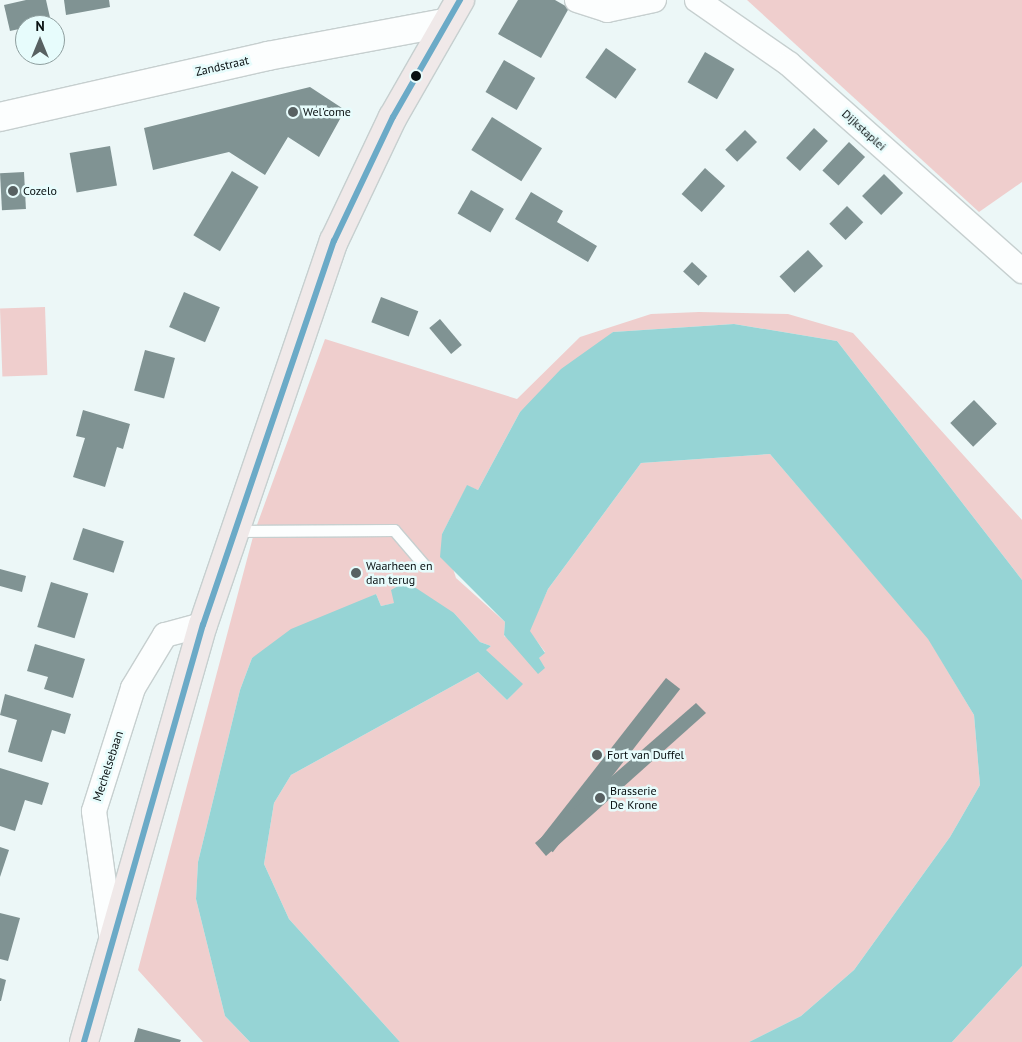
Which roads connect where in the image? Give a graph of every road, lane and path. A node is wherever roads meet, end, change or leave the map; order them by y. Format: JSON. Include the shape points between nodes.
{"nodes":[{"id":1,"x":460,"y":0,"type":"edge"},
{"id":2,"x":577,"y":0,"type":"edge"},
{"id":3,"x":654,"y":0,"type":"edge"},
{"id":4,"x":697,"y":0,"type":"edge"},
{"id":5,"x":445,"y":23,"type":"junction"},
{"id":6,"x":0,"y":117,"type":"edge"},
{"id":7,"x":1022,"y":271,"type":"edge"},
{"id":8,"x":235,"y":531,"type":"junction"},
{"id":9,"x":424,"y":565,"type":"dead end"},
{"id":10,"x":203,"y":625,"type":"junction"},
{"id":11,"x":113,"y":945,"type":"junction"},
{"id":12,"x":84,"y":1042,"type":"edge"}],
"edges":[{"from":1,"to":5,"type":"main road","name":"Mechelsebaan"},
{"from":2,"to":3,"type":"street","via":[[607,10]]},
{"from":4,"to":7,"type":"street","name":"Dijkstaplei","via":[[790,64]]},
{"from":5,"to":6,"type":"street","name":"Zandstraat","via":[[268,56]]},
{"from":5,"to":8,"type":"main road","name":"Mechelsebaan","via":[[334,241]]},
{"from":8,"to":9,"type":"lane","via":[[394,530]]},
{"from":8,"to":10,"type":"main road","name":"Mechelsebaan"},
{"from":10,"to":11,"type":"main road","name":"Mechelsebaan"},
{"from":10,"to":11,"type":"street","name":"Mechelsebaan","via":[[165,635],[133,688],[94,811]]},
{"from":11,"to":12,"type":"main road","name":"Mechelsebaan"}]}
